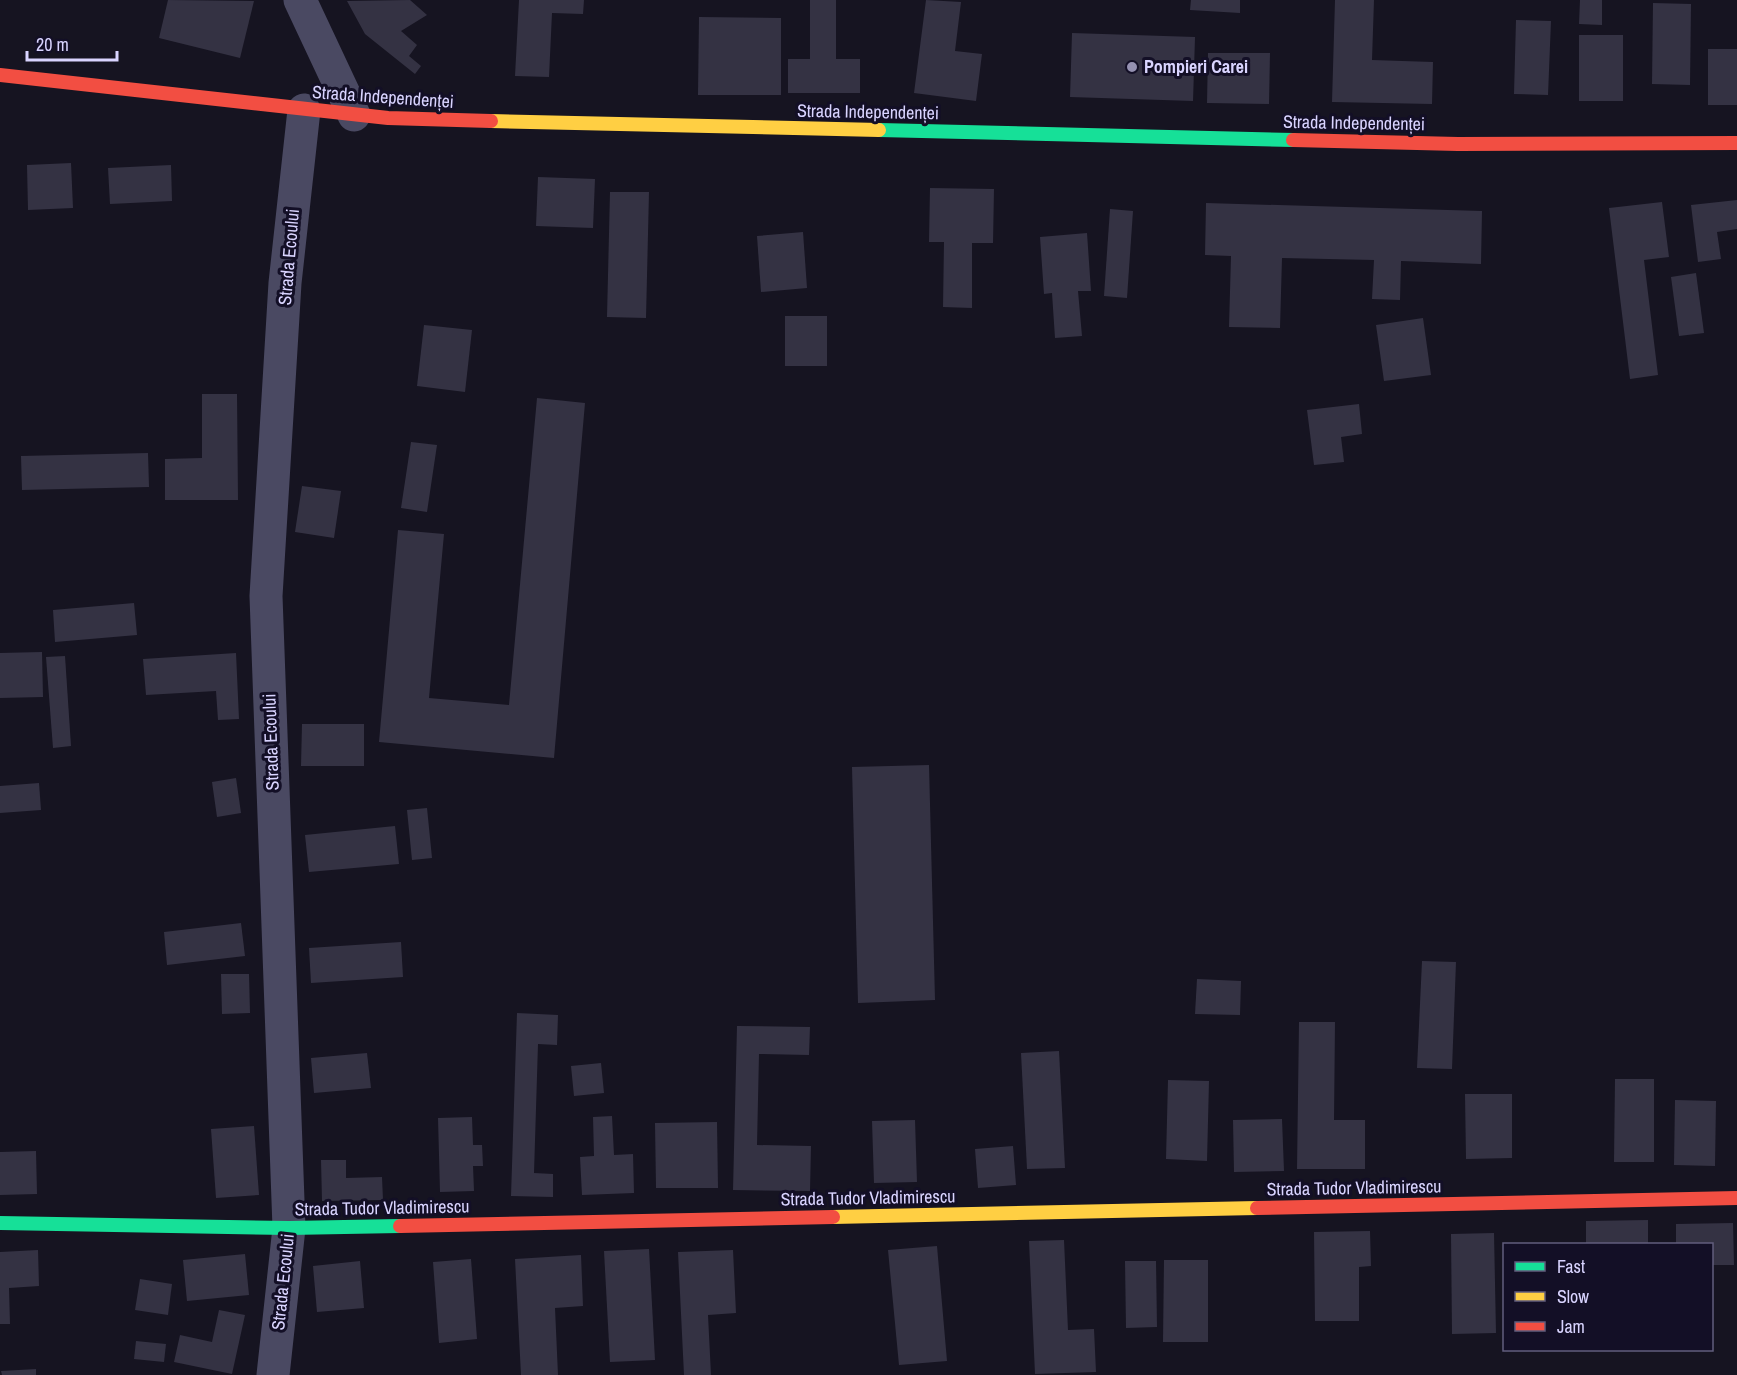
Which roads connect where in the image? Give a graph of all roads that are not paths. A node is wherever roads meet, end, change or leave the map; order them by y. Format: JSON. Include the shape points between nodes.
{"nodes":[{"id":1,"x":300,"y":0,"type":"edge"},
{"id":2,"x":0,"y":75,"type":"edge"},
{"id":3,"x":304,"y":110,"type":"junction"},
{"id":4,"x":354,"y":115,"type":"junction"},
{"id":5,"x":1737,"y":143,"type":"edge"},
{"id":6,"x":1737,"y":1198,"type":"edge"},
{"id":7,"x":0,"y":1223,"type":"edge"},
{"id":8,"x":289,"y":1228,"type":"junction"},
{"id":9,"x":273,"y":1375,"type":"edge"}],
"edges":[{"from":1,"to":4,"type":"street"},
{"from":2,"to":3,"type":"street","name":"Strada Independenței"},
{"from":3,"to":4,"type":"street","name":"Strada Independenței"},
{"from":3,"to":8,"type":"street","name":"Strada Ecoului","via":[[285,283],[266,596]]},
{"from":4,"to":5,"type":"street","name":"Strada Independenței","via":[[1458,144]]},
{"from":6,"to":8,"type":"street","name":"Strada Tudor Vladimirescu"},
{"from":7,"to":8,"type":"street","name":"Strada Tudor Vladimirescu"},
{"from":8,"to":9,"type":"street","name":"Strada Ecoului"}]}
